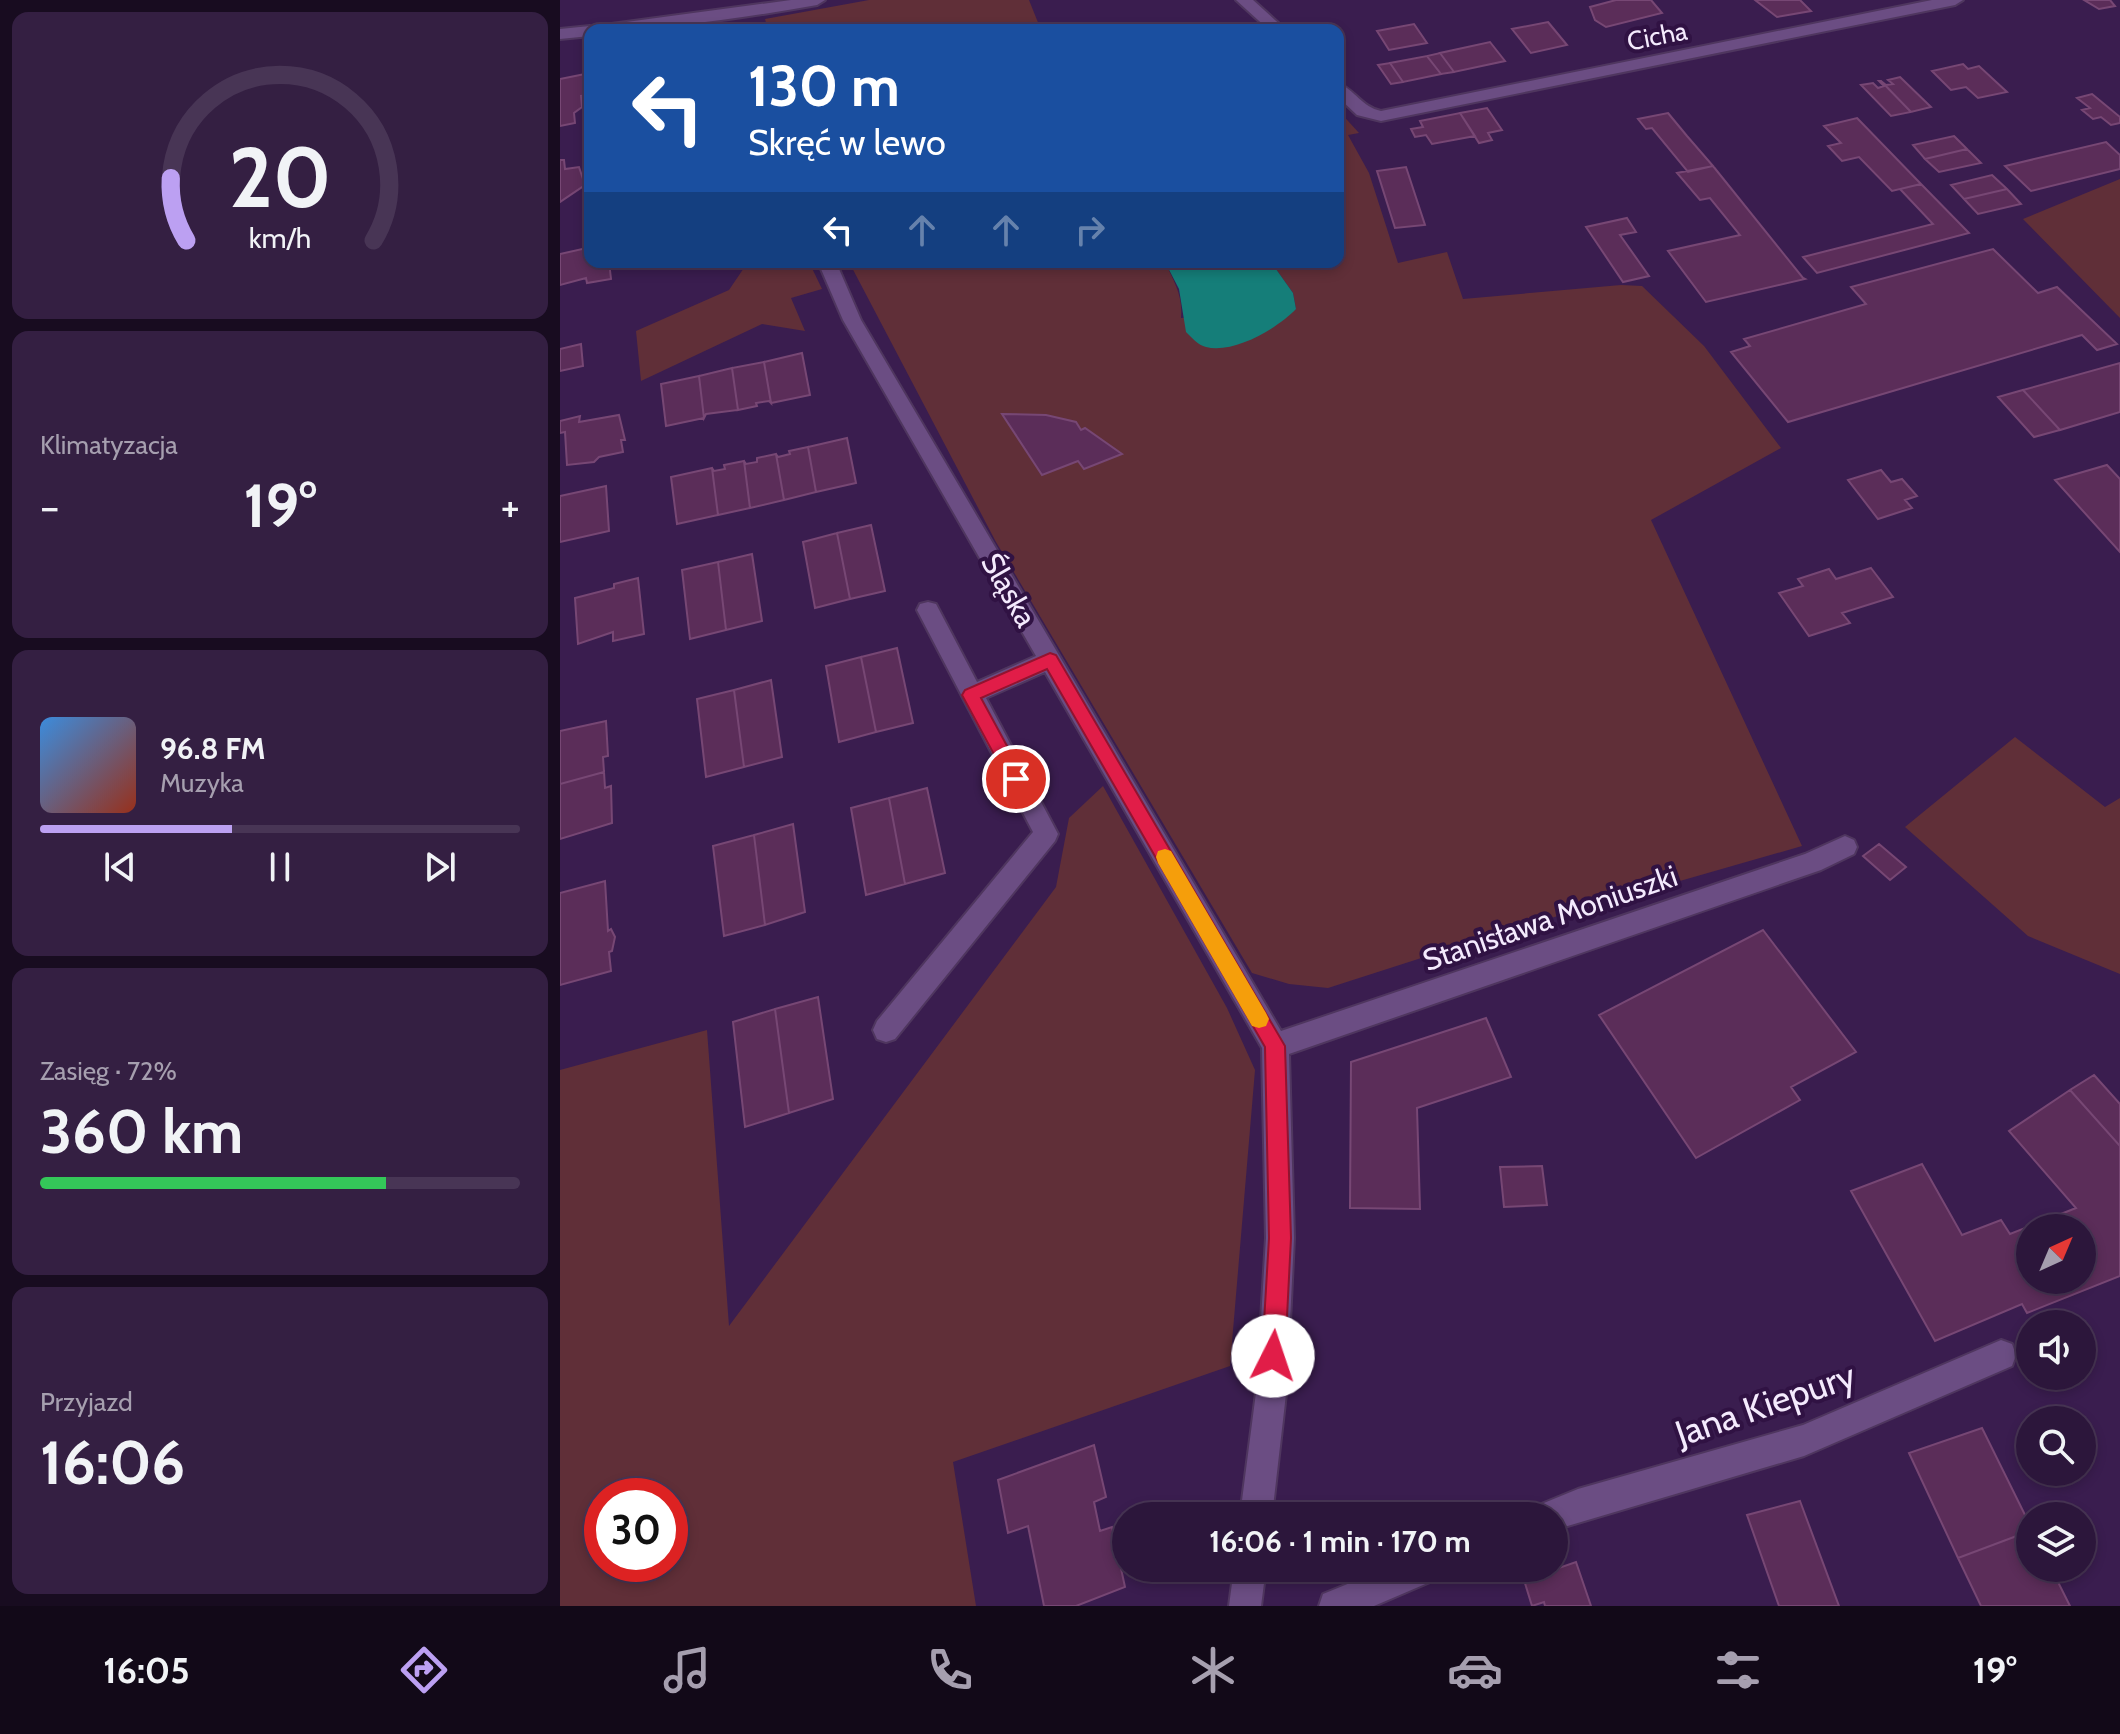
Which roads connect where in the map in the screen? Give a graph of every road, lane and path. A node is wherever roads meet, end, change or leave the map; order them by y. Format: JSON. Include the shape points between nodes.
{"nodes":[{"id":1,"x":817,"y":0,"type":"edge"},
{"id":2,"x":1244,"y":0,"type":"edge"},
{"id":3,"x":1955,"y":0,"type":"edge"},
{"id":4,"x":748,"y":12,"type":"junction"},
{"id":5,"x":652,"y":24,"type":"edge"},
{"id":6,"x":751,"y":24,"type":"edge"},
{"id":7,"x":1271,"y":24,"type":"edge"},
{"id":8,"x":584,"y":32,"type":"edge"},
{"id":9,"x":560,"y":34,"type":"edge"},
{"id":10,"x":1344,"y":93,"type":"edge"},
{"id":11,"x":830,"y":268,"type":"edge"},
{"id":12,"x":928,"y":610,"type":"dead end"},
{"id":13,"x":1050,"y":660,"type":"junction"},
{"id":14,"x":971,"y":695,"type":"junction"},
{"id":15,"x":1845,"y":847,"type":"dead end"},
{"id":16,"x":886,"y":1030,"type":"dead end"},
{"id":17,"x":1275,"y":1046,"type":"junction"},
{"id":18,"x":2001,"y":1355,"type":"dead end"},
{"id":19,"x":1258,"y":1502,"type":"edge"},
{"id":20,"x":1568,"y":1509,"type":"edge"},
{"id":21,"x":1248,"y":1582,"type":"edge"},
{"id":22,"x":1392,"y":1582,"type":"edge"},
{"id":23,"x":1245,"y":1606,"type":"edge"},
{"id":24,"x":1335,"y":1606,"type":"edge"}],
"edges":[{"from":1,"to":4,"type":"street"},
{"from":2,"to":7,"type":"street"},
{"from":3,"to":10,"type":"street","name":"Cicha","via":[[1381,116],[1369,115]]},
{"from":4,"to":5,"type":"street"},
{"from":4,"to":6,"type":"street"},
{"from":8,"to":9,"type":"street"},
{"from":11,"to":13,"type":"street","name":"Śląska","via":[[852,320]]},
{"from":12,"to":14,"type":"street"},
{"from":13,"to":14,"type":"street"},
{"from":13,"to":17,"type":"street","name":"Śląska"},
{"from":14,"to":16,"type":"street","via":[[1046,834]]},
{"from":15,"to":17,"type":"street","name":"Stanisława Moniuszki"},
{"from":17,"to":19,"type":"street","name":"Śląska","via":[[1280,1238],[1272,1385]]},
{"from":18,"to":20,"type":"street","name":"Jana Kiepury","via":[[1804,1440]]},
{"from":21,"to":23,"type":"street"},
{"from":22,"to":24,"type":"street"}]}
